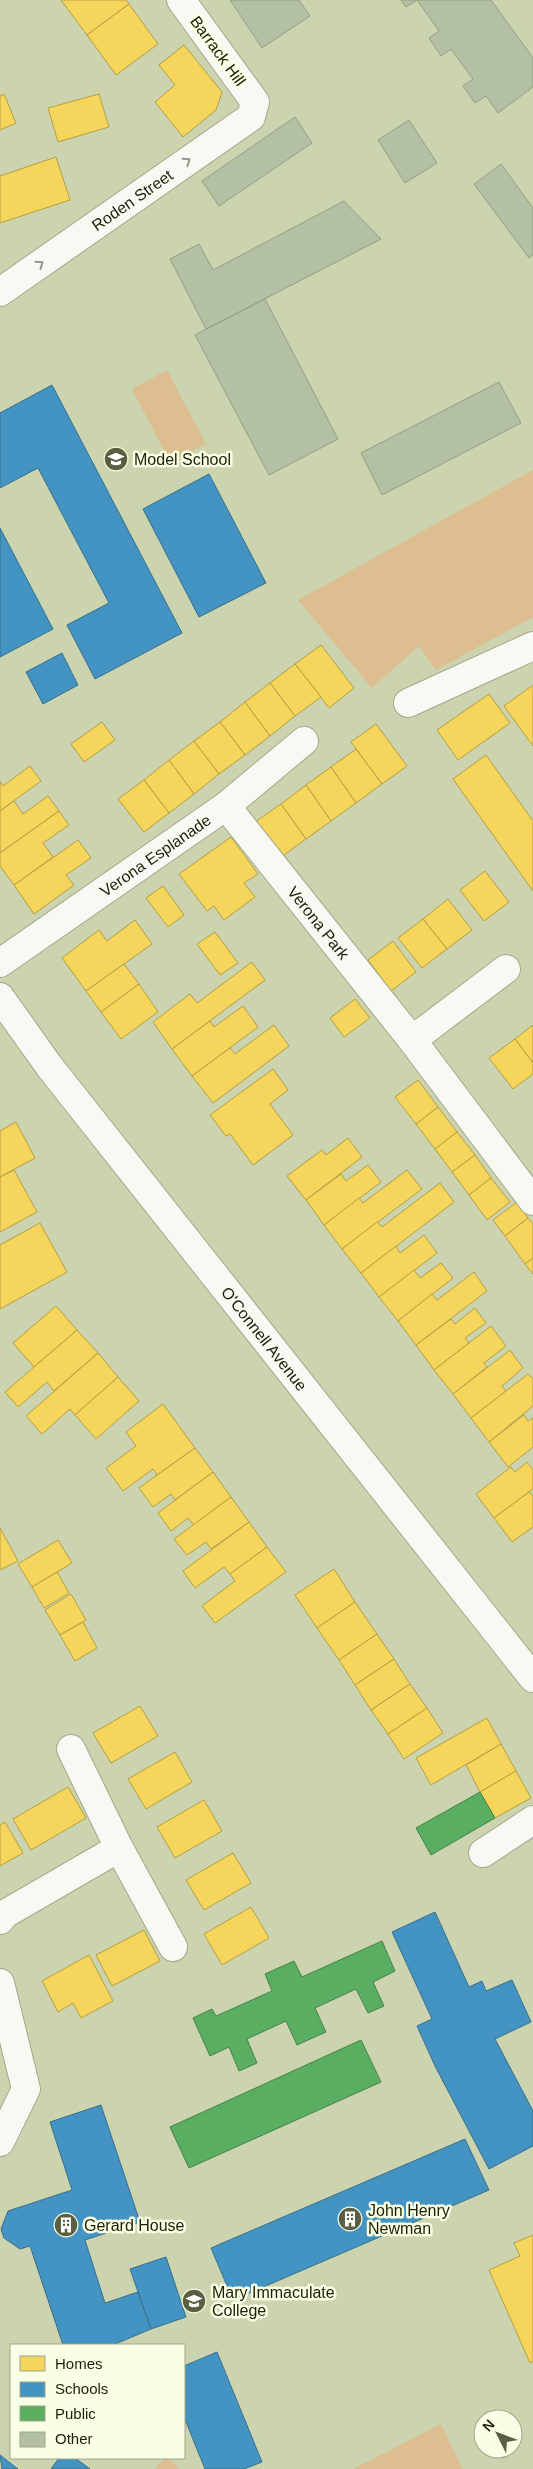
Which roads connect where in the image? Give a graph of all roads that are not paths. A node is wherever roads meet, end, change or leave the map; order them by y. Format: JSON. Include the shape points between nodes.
{"nodes":[{"id":1,"x":181,"y":0,"type":"edge"},
{"id":2,"x":256,"y":102,"type":"joint"},
{"id":3,"x":0,"y":292,"type":"edge"},
{"id":4,"x":533,"y":646,"type":"edge"},
{"id":5,"x":408,"y":703,"type":"dead end"},
{"id":6,"x":304,"y":741,"type":"dead end"},
{"id":7,"x":226,"y":806,"type":"junction"},
{"id":8,"x":0,"y":963,"type":"edge"},
{"id":9,"x":506,"y":969,"type":"dead end"},
{"id":10,"x":0,"y":997,"type":"edge"},
{"id":11,"x":412,"y":1040,"type":"junction"},
{"id":12,"x":533,"y":1201,"type":"edge"},
{"id":13,"x":533,"y":1678,"type":"edge"},
{"id":14,"x":71,"y":1749,"type":"dead end"},
{"id":15,"x":533,"y":1820,"type":"edge"},
{"id":16,"x":119,"y":1848,"type":"junction"},
{"id":17,"x":483,"y":1853,"type":"dead end"},
{"id":18,"x":0,"y":1920,"type":"edge"},
{"id":19,"x":173,"y":1947,"type":"dead end"},
{"id":20,"x":0,"y":1982,"type":"edge"},
{"id":21,"x":0,"y":2142,"type":"edge"}],
"edges":[{"from":1,"to":2,"type":"street","name":"Barrack Hill"},
{"from":3,"to":2,"type":"street","name":"Roden Street","one_way":true,"via":[[251,117]]},
{"from":4,"to":5,"type":"street"},
{"from":6,"to":7,"type":"street","name":"Verona Esplanade"},
{"from":7,"to":8,"type":"street","name":"Verona Esplanade"},
{"from":7,"to":11,"type":"street","name":"Verona Park"},
{"from":9,"to":11,"type":"street"},
{"from":10,"to":13,"type":"street","name":"O'Connell Avenue","via":[[55,1074]]},
{"from":11,"to":12,"type":"street","name":"Verona Park"},
{"from":14,"to":16,"type":"street"},
{"from":15,"to":17,"type":"street"},
{"from":16,"to":18,"type":"street","via":[[5,1914]]},
{"from":16,"to":19,"type":"street"},
{"from":20,"to":21,"type":"street","via":[[26,2089]]}]}
